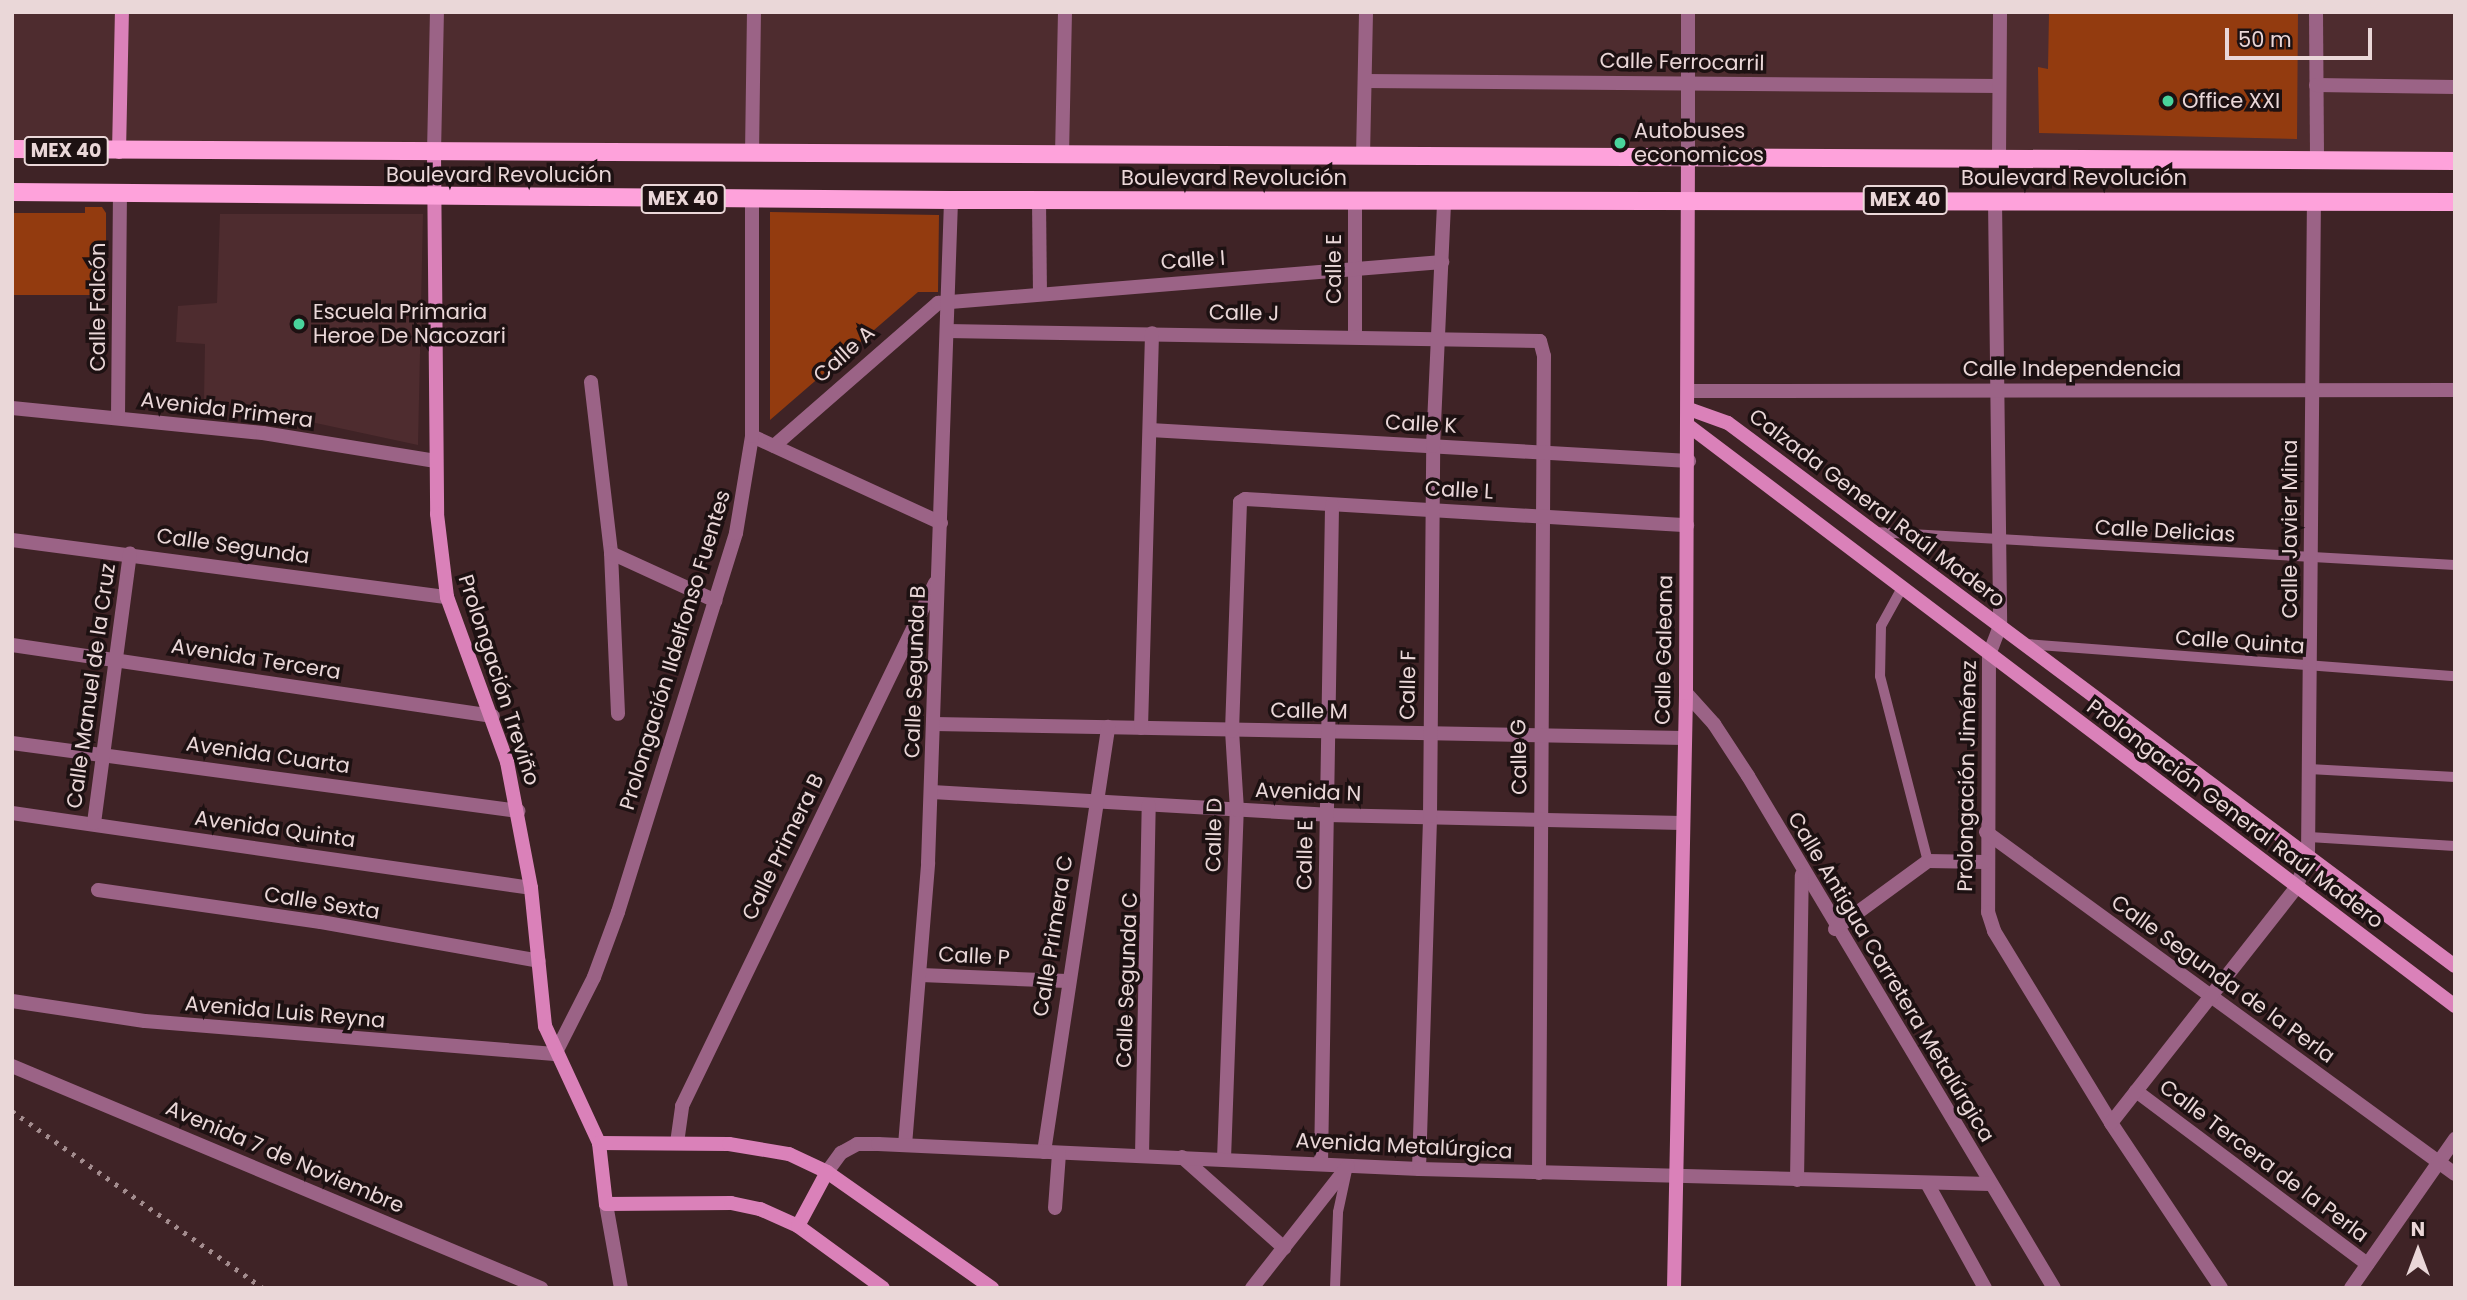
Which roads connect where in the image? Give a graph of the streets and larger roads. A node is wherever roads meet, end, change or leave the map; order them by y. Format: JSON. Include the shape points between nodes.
{"nodes":[{"id":1,"x":122,"y":12,"type":"edge"},
{"id":2,"x":437,"y":12,"type":"edge"},
{"id":3,"x":754,"y":12,"type":"edge"},
{"id":4,"x":1065,"y":12,"type":"edge"},
{"id":5,"x":1366,"y":12,"type":"edge"},
{"id":6,"x":1688,"y":12,"type":"edge"},
{"id":7,"x":2000,"y":12,"type":"edge"},
{"id":8,"x":2316,"y":12,"type":"edge"},
{"id":9,"x":1364,"y":80,"type":"junction"},
{"id":10,"x":1688,"y":83,"type":"junction"},
{"id":11,"x":2316,"y":85,"type":"junction"},
{"id":12,"x":1999,"y":86,"type":"junction"},
{"id":13,"x":2455,"y":87,"type":"edge"},
{"id":14,"x":12,"y":149,"type":"edge"},
{"id":15,"x":119,"y":152,"type":"junction"},
{"id":16,"x":434,"y":153,"type":"junction"},
{"id":17,"x":752,"y":154,"type":"junction"},
{"id":18,"x":1062,"y":155,"type":"junction"},
{"id":19,"x":1363,"y":156,"type":"junction"},
{"id":20,"x":1688,"y":158,"type":"junction"},
{"id":21,"x":1999,"y":159,"type":"junction"},
{"id":22,"x":2317,"y":160,"type":"junction"},
{"id":23,"x":2455,"y":161,"type":"edge"},
{"id":24,"x":12,"y":192,"type":"edge"},
{"id":25,"x":120,"y":196,"type":"junction"},
{"id":26,"x":435,"y":197,"type":"junction"},
{"id":27,"x":1688,"y":198,"type":"junction"},
{"id":28,"x":752,"y":199,"type":"junction"},
{"id":29,"x":951,"y":200,"type":"junction"},
{"id":30,"x":1039,"y":200,"type":"junction"},
{"id":31,"x":1995,"y":200,"type":"junction"},
{"id":32,"x":1355,"y":201,"type":"junction"},
{"id":33,"x":2314,"y":201,"type":"junction"},
{"id":34,"x":1444,"y":202,"type":"junction"},
{"id":35,"x":2455,"y":202,"type":"edge"},
{"id":36,"x":1442,"y":262,"type":"junction"},
{"id":37,"x":1355,"y":269,"type":"junction"},
{"id":38,"x":1040,"y":291,"type":"junction"},
{"id":39,"x":947,"y":302,"type":"junction"},
{"id":40,"x":947,"y":331,"type":"junction"},
{"id":41,"x":1152,"y":333,"type":"junction"},
{"id":42,"x":1355,"y":336,"type":"junction"},
{"id":43,"x":1441,"y":337,"type":"junction"},
{"id":44,"x":1540,"y":341,"type":"joint"},
{"id":45,"x":592,"y":382,"type":"dead end"},
{"id":46,"x":2311,"y":390,"type":"junction"},
{"id":47,"x":2455,"y":390,"type":"edge"},
{"id":48,"x":1690,"y":391,"type":"junction"},
{"id":49,"x":1997,"y":391,"type":"junction"},
{"id":50,"x":12,"y":408,"type":"edge"},
{"id":51,"x":1689,"y":409,"type":"junction"},
{"id":52,"x":118,"y":418,"type":"junction"},
{"id":53,"x":1689,"y":426,"type":"junction"},
{"id":54,"x":1150,"y":430,"type":"junction"},
{"id":55,"x":752,"y":436,"type":"junction"},
{"id":56,"x":774,"y":446,"type":"junction"},
{"id":57,"x":1433,"y":446,"type":"junction"},
{"id":58,"x":1543,"y":452,"type":"junction"},
{"id":59,"x":436,"y":461,"type":"junction"},
{"id":60,"x":1689,"y":461,"type":"junction"},
{"id":61,"x":1332,"y":505,"type":"junction"},
{"id":62,"x":1432,"y":509,"type":"junction"},
{"id":63,"x":1236,"y":512,"type":"joint"},
{"id":64,"x":1543,"y":516,"type":"junction"},
{"id":65,"x":941,"y":523,"type":"junction"},
{"id":66,"x":1688,"y":525,"type":"junction"},
{"id":67,"x":12,"y":540,"type":"edge"},
{"id":68,"x":130,"y":553,"type":"junction"},
{"id":69,"x":611,"y":553,"type":"junction"},
{"id":70,"x":939,"y":573,"type":"junction"},
{"id":71,"x":447,"y":597,"type":"junction"},
{"id":72,"x":716,"y":601,"type":"junction"},
{"id":73,"x":2000,"y":626,"type":"junction"},
{"id":74,"x":12,"y":645,"type":"edge"},
{"id":75,"x":1989,"y":655,"type":"junction"},
{"id":76,"x":117,"y":659,"type":"junction"},
{"id":77,"x":1686,"y":693,"type":"junction"},
{"id":78,"x":618,"y":714,"type":"dead end"},
{"id":79,"x":493,"y":716,"type":"junction"},
{"id":80,"x":934,"y":724,"type":"junction"},
{"id":81,"x":1108,"y":727,"type":"junction"},
{"id":82,"x":1141,"y":728,"type":"junction"},
{"id":83,"x":1232,"y":731,"type":"junction"},
{"id":84,"x":1325,"y":733,"type":"junction"},
{"id":85,"x":1429,"y":733,"type":"junction"},
{"id":86,"x":1538,"y":735,"type":"junction"},
{"id":87,"x":1684,"y":738,"type":"junction"},
{"id":88,"x":12,"y":743,"type":"edge"},
{"id":89,"x":104,"y":753,"type":"junction"},
{"id":90,"x":932,"y":792,"type":"junction"},
{"id":91,"x":1095,"y":802,"type":"junction"},
{"id":92,"x":1149,"y":805,"type":"junction"},
{"id":93,"x":1237,"y":810,"type":"junction"},
{"id":94,"x":518,"y":811,"type":"junction"},
{"id":95,"x":12,"y":813,"type":"edge"},
{"id":96,"x":1327,"y":815,"type":"junction"},
{"id":97,"x":1430,"y":816,"type":"junction"},
{"id":98,"x":1541,"y":821,"type":"junction"},
{"id":99,"x":94,"y":823,"type":"junction"},
{"id":100,"x":1682,"y":823,"type":"junction"},
{"id":101,"x":1986,"y":832,"type":"junction"},
{"id":102,"x":2308,"y":856,"type":"junction"},
{"id":103,"x":1985,"y":862,"type":"junction"},
{"id":104,"x":1802,"y":874,"type":"junction"},
{"id":105,"x":531,"y":888,"type":"junction"},
{"id":106,"x":2296,"y":888,"type":"junction"},
{"id":107,"x":98,"y":890,"type":"dead end"},
{"id":108,"x":1835,"y":929,"type":"junction"},
{"id":109,"x":540,"y":961,"type":"junction"},
{"id":110,"x":2455,"y":966,"type":"edge"},
{"id":111,"x":921,"y":975,"type":"junction"},
{"id":112,"x":1067,"y":981,"type":"junction"},
{"id":113,"x":2211,"y":996,"type":"junction"},
{"id":114,"x":12,"y":1001,"type":"edge"},
{"id":115,"x":2455,"y":1006,"type":"edge"},
{"id":116,"x":555,"y":1054,"type":"junction"},
{"id":117,"x":12,"y":1066,"type":"edge"},
{"id":118,"x":2136,"y":1091,"type":"junction"},
{"id":119,"x":2111,"y":1123,"type":"junction"},
{"id":120,"x":2455,"y":1139,"type":"edge"},
{"id":121,"x":599,"y":1143,"type":"junction"},
{"id":122,"x":677,"y":1143,"type":"junction"},
{"id":123,"x":905,"y":1145,"type":"junction"},
{"id":124,"x":1044,"y":1152,"type":"junction"},
{"id":125,"x":1059,"y":1153,"type":"junction"},
{"id":126,"x":1142,"y":1156,"type":"junction"},
{"id":127,"x":1182,"y":1157,"type":"junction"},
{"id":128,"x":1224,"y":1158,"type":"junction"},
{"id":129,"x":2436,"y":1161,"type":"junction"},
{"id":130,"x":1321,"y":1164,"type":"junction"},
{"id":131,"x":1348,"y":1166,"type":"junction"},
{"id":132,"x":1419,"y":1169,"type":"junction"},
{"id":133,"x":827,"y":1172,"type":"junction"},
{"id":134,"x":1539,"y":1173,"type":"junction"},
{"id":135,"x":2455,"y":1174,"type":"edge"},
{"id":136,"x":1676,"y":1177,"type":"junction"},
{"id":137,"x":1797,"y":1180,"type":"junction"},
{"id":138,"x":1927,"y":1183,"type":"junction"},
{"id":139,"x":1990,"y":1184,"type":"junction"},
{"id":140,"x":606,"y":1204,"type":"junction"},
{"id":141,"x":1055,"y":1208,"type":"dead end"},
{"id":142,"x":798,"y":1226,"type":"junction"},
{"id":143,"x":1284,"y":1248,"type":"junction"},
{"id":144,"x":2367,"y":1264,"type":"junction"},
{"id":145,"x":541,"y":1288,"type":"edge"},
{"id":146,"x":621,"y":1288,"type":"edge"},
{"id":147,"x":883,"y":1288,"type":"edge"},
{"id":148,"x":992,"y":1288,"type":"edge"},
{"id":149,"x":1252,"y":1288,"type":"edge"},
{"id":150,"x":1674,"y":1288,"type":"edge"},
{"id":151,"x":1985,"y":1288,"type":"edge"},
{"id":152,"x":2054,"y":1288,"type":"edge"},
{"id":153,"x":2221,"y":1288,"type":"edge"},
{"id":154,"x":2351,"y":1288,"type":"edge"}],
"edges":[{"from":1,"to":15,"type":"street"},
{"from":2,"to":16,"type":"street"},
{"from":3,"to":17,"type":"street"},
{"from":4,"to":18,"type":"street"},
{"from":5,"to":9,"type":"street"},
{"from":6,"to":10,"type":"street","name":"Calle Galeana"},
{"from":7,"to":12,"type":"street"},
{"from":8,"to":11,"type":"street"},
{"from":9,"to":10,"type":"street","name":"Calle Ferrocarril"},
{"from":9,"to":19,"type":"street"},
{"from":10,"to":12,"type":"street","name":"Calle Ferrocarril"},
{"from":10,"to":20,"type":"street","name":"Calle Galeana"},
{"from":11,"to":13,"type":"street"},
{"from":11,"to":22,"type":"street"},
{"from":12,"to":21,"type":"street"},
{"from":14,"to":15,"type":"main road","number":"MEX 40"},
{"from":15,"to":16,"type":"main road","number":"MEX 40"},
{"from":16,"to":17,"type":"main road","number":"MEX 40"},
{"from":16,"to":26,"type":"street","name":"Prolongación Treviño"},
{"from":17,"to":18,"type":"main road","number":"MEX 40"},
{"from":18,"to":19,"type":"main road","number":"MEX 40"},
{"from":19,"to":20,"type":"main road","number":"MEX 40"},
{"from":20,"to":21,"type":"main road","number":"MEX 40"},
{"from":20,"to":27,"type":"street","name":"Calle Galeana"},
{"from":21,"to":22,"type":"main road","number":"MEX 40"},
{"from":22,"to":23,"type":"main road","number":"MEX 40"},
{"from":24,"to":25,"type":"main road","name":"Boulevard Revolución","number":"MEX 40"},
{"from":25,"to":26,"type":"main road","name":"Boulevard Revolución","number":"MEX 40"},
{"from":25,"to":52,"type":"street","name":"Calle Falcón"},
{"from":26,"to":28,"type":"main road","name":"Boulevard Revolución","number":"MEX 40"},
{"from":26,"to":59,"type":"street","name":"Prolongación Treviño"},
{"from":27,"to":31,"type":"main road","name":"Boulevard Revolución","number":"MEX 40"},
{"from":27,"to":34,"type":"main road","name":"Boulevard Revolución","number":"MEX 40"},
{"from":27,"to":48,"type":"street","name":"Calle Galeana"},
{"from":28,"to":29,"type":"main road","name":"Boulevard Revolución","number":"MEX 40"},
{"from":28,"to":55,"type":"street","name":"Prolongación Ildelfonso Fuentes"},
{"from":29,"to":30,"type":"main road","name":"Boulevard Revolución","number":"MEX 40"},
{"from":29,"to":39,"type":"street","name":"Calle Segunda B"},
{"from":30,"to":32,"type":"main road","name":"Boulevard Revolución","number":"MEX 40"},
{"from":30,"to":38,"type":"street"},
{"from":31,"to":33,"type":"main road","name":"Boulevard Revolución","number":"MEX 40"},
{"from":31,"to":49,"type":"street","name":"Prolongación Jiménez"},
{"from":32,"to":34,"type":"main road","name":"Boulevard Revolución","number":"MEX 40"},
{"from":32,"to":37,"type":"street","name":"Calle E"},
{"from":33,"to":35,"type":"main road","name":"Boulevard Revolución","number":"MEX 40"},
{"from":33,"to":46,"type":"street","name":"Calle Javier Mina"},
{"from":34,"to":36,"type":"street","name":"Calle F"},
{"from":36,"to":37,"type":"street","name":"Calle I"},
{"from":36,"to":43,"type":"street","name":"Calle F"},
{"from":37,"to":38,"type":"street","name":"Calle I"},
{"from":37,"to":42,"type":"street","name":"Calle E"},
{"from":38,"to":39,"type":"street","name":"Calle I"},
{"from":39,"to":40,"type":"street","name":"Calle Segunda B"},
{"from":39,"to":56,"type":"street","name":"Calle A","via":[[938,303],[907,325]]},
{"from":40,"to":41,"type":"street","name":"Calle J"},
{"from":40,"to":65,"type":"street","name":"Calle Segunda B"},
{"from":41,"to":42,"type":"street","name":"Calle J"},
{"from":41,"to":54,"type":"street"},
{"from":42,"to":43,"type":"street","name":"Calle J"},
{"from":43,"to":44,"type":"street","name":"Calle J"},
{"from":43,"to":57,"type":"street","name":"Calle F"},
{"from":44,"to":58,"type":"street","name":"Calle G"},
{"from":45,"to":69,"type":"street"},
{"from":46,"to":47,"type":"street","name":"Calle Independencia"},
{"from":46,"to":49,"type":"street","name":"Calle Independencia"},
{"from":46,"to":102,"type":"street","name":"Calle Javier Mina"},
{"from":48,"to":49,"type":"street","name":"Calle Independencia"},
{"from":48,"to":51,"type":"street","name":"Calle Galeana"},
{"from":49,"to":73,"type":"street","name":"Prolongación Jiménez"},
{"from":50,"to":52,"type":"street","name":"Avenida Primera"},
{"from":51,"to":53,"type":"street","name":"Calle Galeana"},
{"from":51,"to":73,"type":"street","name":"Calzada General Raúl Madero","via":[[1728,423]]},
{"from":52,"to":59,"type":"street","name":"Avenida Primera","via":[[263,433]]},
{"from":53,"to":60,"type":"street","name":"Calle Galeana"},
{"from":53,"to":75,"type":"street"},
{"from":54,"to":57,"type":"street","name":"Calle K"},
{"from":54,"to":82,"type":"street"},
{"from":55,"to":56,"type":"street"},
{"from":55,"to":72,"type":"street","name":"Prolongación Ildelfonso Fuentes","via":[[748,478]]},
{"from":56,"to":65,"type":"street"},
{"from":57,"to":58,"type":"street","name":"Calle K"},
{"from":57,"to":62,"type":"street","name":"Calle F"},
{"from":58,"to":60,"type":"street","name":"Calle K"},
{"from":58,"to":64,"type":"street","name":"Calle G"},
{"from":59,"to":71,"type":"street","name":"Prolongación Treviño","via":[[438,539]]},
{"from":60,"to":66,"type":"street","name":"Calle Galeana"},
{"from":61,"to":62,"type":"street","name":"Calle L"},
{"from":61,"to":63,"type":"street","name":"Calle L","via":[[1245,499]]},
{"from":61,"to":84,"type":"street","name":"Calle E"},
{"from":62,"to":64,"type":"street","name":"Calle L"},
{"from":62,"to":85,"type":"street","name":"Calle F"},
{"from":63,"to":83,"type":"street","name":"Calle D"},
{"from":64,"to":66,"type":"street","name":"Calle L"},
{"from":64,"to":86,"type":"street","name":"Calle G"},
{"from":65,"to":70,"type":"street","name":"Calle Segunda B"},
{"from":66,"to":77,"type":"street","name":"Calle Galeana"},
{"from":67,"to":68,"type":"street","name":"Calle Segunda"},
{"from":68,"to":71,"type":"street","name":"Calle Segunda"},
{"from":68,"to":76,"type":"street","name":"Calle Manuel de la Cruz"},
{"from":69,"to":72,"type":"street"},
{"from":69,"to":78,"type":"street"},
{"from":70,"to":80,"type":"street","name":"Calle Segunda B"},
{"from":70,"to":122,"type":"street","name":"Calle Primera B","via":[[682,1107]]},
{"from":71,"to":79,"type":"street","name":"Prolongación Treviño"},
{"from":72,"to":116,"type":"street","name":"Prolongación Ildelfonso Fuentes","via":[[618,912],[594,977]]},
{"from":73,"to":75,"type":"street","name":"Prolongación Jiménez"},
{"from":73,"to":102,"type":"street","name":"Prolongación General Raúl Madero"},
{"from":74,"to":76,"type":"street","name":"Avenida Tercera"},
{"from":75,"to":101,"type":"street","name":"Prolongación Jiménez"},
{"from":75,"to":106,"type":"street","name":"Prolongación General Raúl Madero"},
{"from":76,"to":79,"type":"street","name":"Avenida Tercera"},
{"from":76,"to":89,"type":"street","name":"Calle Manuel de la Cruz"},
{"from":77,"to":87,"type":"street","name":"Calle Galeana"},
{"from":77,"to":104,"type":"street","name":"Calle Antigua Carretera Metalúrgica","via":[[1741,766]]},
{"from":79,"to":94,"type":"street","name":"Prolongación Treviño"},
{"from":80,"to":81,"type":"street","name":"Calle M"},
{"from":80,"to":90,"type":"street","name":"Calle Segunda B"},
{"from":81,"to":82,"type":"street","name":"Calle M"},
{"from":81,"to":91,"type":"street","name":"Calle Primera C"},
{"from":82,"to":83,"type":"street","name":"Calle M"},
{"from":83,"to":84,"type":"street","name":"Calle M"},
{"from":83,"to":93,"type":"street","name":"Calle D"},
{"from":84,"to":85,"type":"street","name":"Calle M"},
{"from":84,"to":96,"type":"street","name":"Calle E"},
{"from":85,"to":86,"type":"street","name":"Calle M"},
{"from":85,"to":97,"type":"street","name":"Calle F"},
{"from":86,"to":87,"type":"street","name":"Calle M"},
{"from":86,"to":98,"type":"street","name":"Calle G"},
{"from":87,"to":100,"type":"street","name":"Calle Galeana"},
{"from":88,"to":89,"type":"street","name":"Avenida Cuarta"},
{"from":89,"to":94,"type":"street","name":"Avenida Cuarta"},
{"from":89,"to":99,"type":"street","name":"Calle Manuel de la Cruz"},
{"from":90,"to":91,"type":"street","name":"Avenida N"},
{"from":90,"to":111,"type":"street","name":"Calle Segunda B"},
{"from":91,"to":92,"type":"street","name":"Avenida N"},
{"from":91,"to":112,"type":"street","name":"Calle Primera C"},
{"from":92,"to":93,"type":"street","name":"Avenida N"},
{"from":92,"to":126,"type":"street","name":"Calle Segunda C"},
{"from":93,"to":96,"type":"street","name":"Avenida N"},
{"from":93,"to":128,"type":"street","name":"Calle D"},
{"from":94,"to":105,"type":"street","name":"Prolongación Treviño"},
{"from":95,"to":99,"type":"street","name":"Avenida Quinta"},
{"from":96,"to":97,"type":"street","name":"Avenida N"},
{"from":96,"to":130,"type":"street","name":"Calle E"},
{"from":97,"to":98,"type":"street","name":"Avenida N"},
{"from":97,"to":132,"type":"street","name":"Calle F"},
{"from":98,"to":100,"type":"street","name":"Avenida N"},
{"from":98,"to":134,"type":"street","name":"Calle G"},
{"from":99,"to":105,"type":"street","name":"Avenida Quinta"},
{"from":100,"to":136,"type":"street","name":"Calle Galeana"},
{"from":101,"to":103,"type":"street","name":"Prolongación Jiménez"},
{"from":101,"to":113,"type":"street","name":"Calle Segunda de la Perla"},
{"from":102,"to":106,"type":"street","name":"Calle Javier Mina"},
{"from":102,"to":110,"type":"street","name":"Prolongación General Raúl Madero"},
{"from":103,"to":108,"type":"street","via":[[1928,860]]},
{"from":103,"to":119,"type":"street","name":"Prolongación Jiménez","via":[[1984,895],[1994,931]]},
{"from":104,"to":108,"type":"street","name":"Calle Antigua Carretera Metalúrgica"},
{"from":104,"to":137,"type":"street"},
{"from":105,"to":109,"type":"street","name":"Prolongación Treviño"},
{"from":106,"to":113,"type":"street","name":"Calle Javier Mina"},
{"from":106,"to":115,"type":"street","name":"Prolongación General Raúl Madero"},
{"from":107,"to":109,"type":"street","name":"Calle Sexta","via":[[321,922]]},
{"from":108,"to":139,"type":"street","name":"Calle Antigua Carretera Metalúrgica"},
{"from":109,"to":116,"type":"street","name":"Prolongación Treviño","via":[[545,1026]]},
{"from":111,"to":112,"type":"street","name":"Calle P"},
{"from":111,"to":123,"type":"street","name":"Calle Segunda B"},
{"from":112,"to":124,"type":"street","name":"Calle Primera C"},
{"from":113,"to":118,"type":"street","name":"Calle Javier Mina"},
{"from":113,"to":129,"type":"street","name":"Calle Segunda de la Perla"},
{"from":114,"to":116,"type":"street","name":"Avenida Luis Reyna","via":[[145,1021]]},
{"from":116,"to":121,"type":"street","name":"Prolongación Treviño"},
{"from":117,"to":145,"type":"street","name":"Avenida 7 de Noviembre"},
{"from":118,"to":119,"type":"street","name":"Calle Javier Mina"},
{"from":118,"to":144,"type":"street","name":"Calle Tercera de la Perla"},
{"from":119,"to":153,"type":"street","name":"Prolongación Jiménez"},
{"from":120,"to":129,"type":"street"},
{"from":121,"to":122,"type":"street"},
{"from":121,"to":140,"type":"street","name":"Prolongación Treviño"},
{"from":122,"to":133,"type":"street","via":[[760,1147]]},
{"from":123,"to":124,"type":"street","name":"Avenida Metalúrgica"},
{"from":123,"to":133,"type":"street","name":"Avenida Metalúrgica","via":[[857,1144],[841,1153]]},
{"from":124,"to":125,"type":"street","name":"Avenida Metalúrgica"},
{"from":125,"to":126,"type":"street","name":"Avenida Metalúrgica"},
{"from":125,"to":141,"type":"street"},
{"from":126,"to":127,"type":"street","name":"Avenida Metalúrgica"},
{"from":127,"to":128,"type":"street","name":"Avenida Metalúrgica"},
{"from":127,"to":143,"type":"street"},
{"from":128,"to":130,"type":"street","name":"Avenida Metalúrgica"},
{"from":129,"to":135,"type":"street","name":"Calle Segunda de la Perla"},
{"from":129,"to":144,"type":"street"},
{"from":130,"to":131,"type":"street","name":"Avenida Metalúrgica"},
{"from":131,"to":132,"type":"street","name":"Avenida Metalúrgica"},
{"from":131,"to":143,"type":"street"},
{"from":132,"to":134,"type":"street","name":"Avenida Metalúrgica"},
{"from":133,"to":142,"type":"street"},
{"from":133,"to":148,"type":"street"},
{"from":134,"to":136,"type":"street","name":"Avenida Metalúrgica"},
{"from":136,"to":137,"type":"street","name":"Avenida Metalúrgica"},
{"from":136,"to":150,"type":"street","name":"Calle Galeana"},
{"from":137,"to":138,"type":"street","name":"Avenida Metalúrgica"},
{"from":138,"to":139,"type":"street","name":"Avenida Metalúrgica"},
{"from":138,"to":151,"type":"street"},
{"from":139,"to":152,"type":"street","name":"Calle Antigua Carretera Metalúrgica"},
{"from":140,"to":142,"type":"street","via":[[731,1203],[760,1209]]},
{"from":140,"to":146,"type":"street","name":"Prolongación Treviño"},
{"from":142,"to":147,"type":"street"},
{"from":143,"to":149,"type":"street"},
{"from":144,"to":154,"type":"street"}]}
